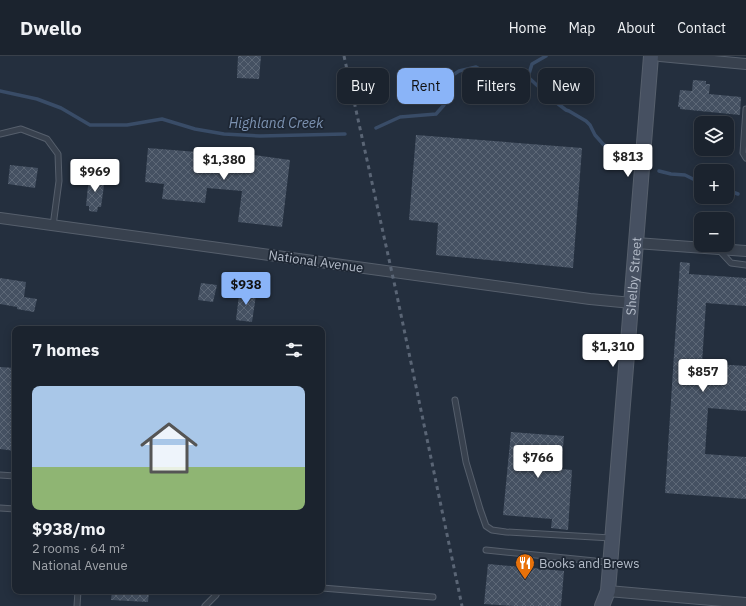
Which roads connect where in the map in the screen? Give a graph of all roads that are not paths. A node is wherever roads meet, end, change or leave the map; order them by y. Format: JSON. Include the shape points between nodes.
{"nodes":[{"id":1,"x":651,"y":56,"type":"edge"},
{"id":2,"x":660,"y":56,"type":"edge"},
{"id":3,"x":746,"y":64,"type":"edge"},
{"id":4,"x":746,"y":109,"type":"edge"},
{"id":5,"x":0,"y":134,"type":"edge"},
{"id":6,"x":746,"y":158,"type":"edge"},
{"id":7,"x":0,"y":218,"type":"edge"},
{"id":8,"x":53,"y":226,"type":"junction"},
{"id":9,"x":636,"y":243,"type":"junction"},
{"id":10,"x":694,"y":247,"type":"edge"},
{"id":11,"x":734,"y":250,"type":"edge"},
{"id":12,"x":746,"y":251,"type":"edge"},
{"id":13,"x":721,"y":252,"type":"edge"},
{"id":14,"x":746,"y":264,"type":"edge"},
{"id":15,"x":632,"y":303,"type":"junction"},
{"id":16,"x":455,"y":400,"type":"dead end"},
{"id":17,"x":0,"y":475,"type":"edge"},
{"id":18,"x":12,"y":476,"type":"edge"},
{"id":19,"x":0,"y":508,"type":"edge"},
{"id":20,"x":12,"y":509,"type":"edge"},
{"id":21,"x":612,"y":538,"type":"junction"},
{"id":22,"x":486,"y":550,"type":"dead end"},
{"id":23,"x":610,"y":562,"type":"junction"},
{"id":24,"x":325,"y":588,"type":"edge"},
{"id":25,"x":608,"y":591,"type":"junction"},
{"id":26,"x":78,"y":594,"type":"edge"},
{"id":27,"x":215,"y":594,"type":"edge"},
{"id":28,"x":433,"y":597,"type":"dead end"},
{"id":29,"x":746,"y":603,"type":"edge"},
{"id":30,"x":77,"y":606,"type":"edge"},
{"id":31,"x":205,"y":606,"type":"edge"},
{"id":32,"x":602,"y":606,"type":"edge"},
{"id":33,"x":613,"y":606,"type":"edge"}],
"edges":[{"from":1,"to":9,"type":"main road","name":"Shelby Street"},
{"from":2,"to":3,"type":"street"},
{"from":4,"to":6,"type":"lane","via":[[743,148]]},
{"from":5,"to":8,"type":"lane","via":[[21,128],[47,138],[58,154],[59,181]]},
{"from":7,"to":8,"type":"street","name":"National Avenue"},
{"from":8,"to":15,"type":"street","name":"National Avenue"},
{"from":9,"to":10,"type":"street"},
{"from":9,"to":15,"type":"main road","name":"Shelby Street"},
{"from":11,"to":12,"type":"street"},
{"from":13,"to":14,"type":"lane","via":[[731,264]]},
{"from":15,"to":21,"type":"main road","name":"Shelby Street"},
{"from":16,"to":21,"type":"lane","via":[[466,462],[486,526],[492,530],[506,532]]},
{"from":17,"to":18,"type":"lane"},
{"from":19,"to":20,"type":"lane"},
{"from":21,"to":23,"type":"main road","name":"Shelby Street"},
{"from":22,"to":23,"type":"lane"},
{"from":23,"to":25,"type":"main road","name":"Shelby Street"},
{"from":24,"to":28,"type":"lane"},
{"from":25,"to":29,"type":"street"},
{"from":25,"to":32,"type":"main road","name":"Shelby Street"},
{"from":25,"to":33,"type":"main road","name":"Shelby Street"},
{"from":26,"to":30,"type":"lane"},
{"from":27,"to":31,"type":"lane"}]}
